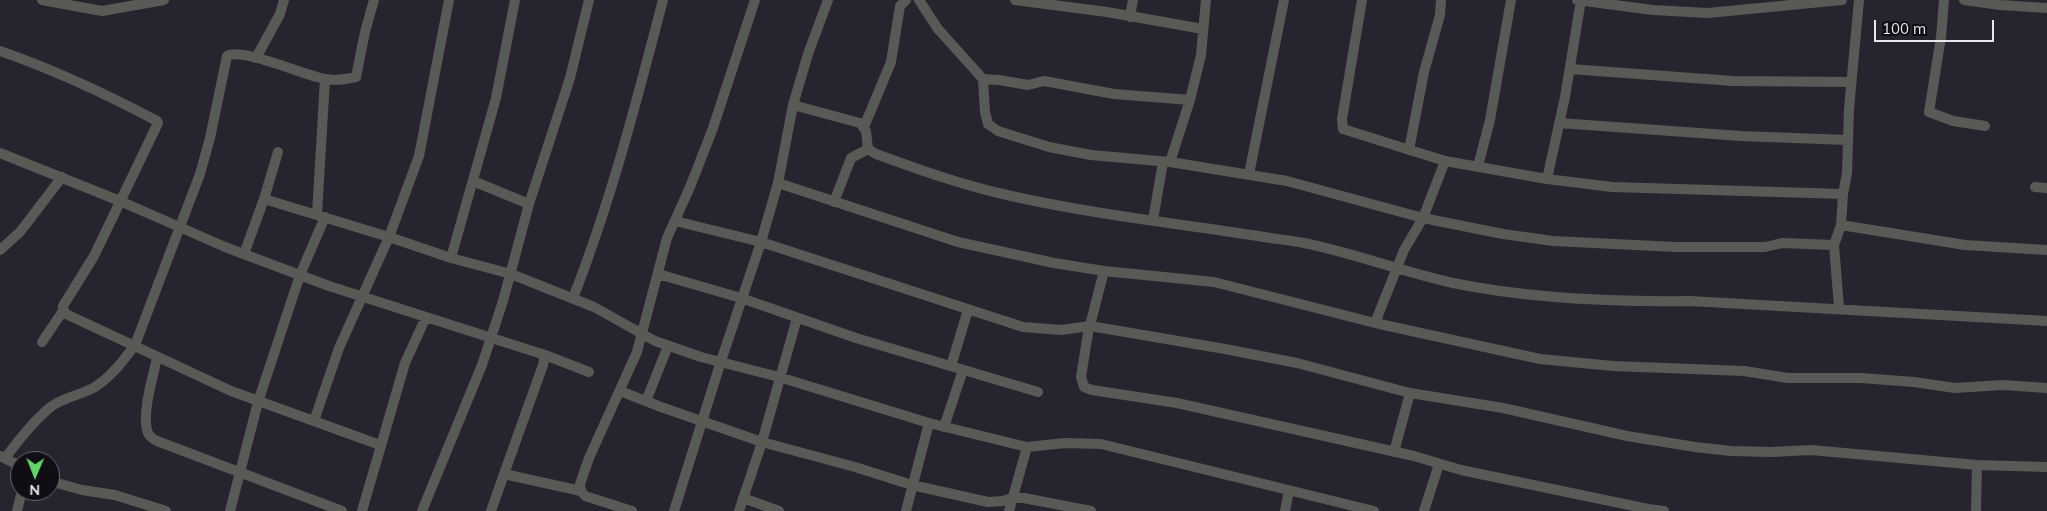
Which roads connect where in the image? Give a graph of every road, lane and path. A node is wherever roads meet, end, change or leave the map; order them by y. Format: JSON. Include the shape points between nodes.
{"nodes":[{"id":1,"x":42,"y":0,"type":"edge"},
{"id":2,"x":164,"y":0,"type":"edge"},
{"id":3,"x":284,"y":0,"type":"edge"},
{"id":4,"x":374,"y":0,"type":"edge"},
{"id":5,"x":449,"y":0,"type":"edge"},
{"id":6,"x":515,"y":0,"type":"edge"},
{"id":7,"x":588,"y":0,"type":"edge"},
{"id":8,"x":662,"y":0,"type":"edge"},
{"id":9,"x":755,"y":0,"type":"edge"},
{"id":10,"x":828,"y":0,"type":"edge"},
{"id":11,"x":906,"y":0,"type":"edge"},
{"id":12,"x":919,"y":0,"type":"edge"},
{"id":13,"x":1014,"y":0,"type":"edge"},
{"id":14,"x":1133,"y":0,"type":"edge"},
{"id":15,"x":1206,"y":0,"type":"edge"},
{"id":16,"x":1284,"y":0,"type":"edge"},
{"id":17,"x":1362,"y":0,"type":"edge"},
{"id":18,"x":1441,"y":0,"type":"edge"},
{"id":19,"x":1511,"y":0,"type":"edge"},
{"id":20,"x":1580,"y":0,"type":"edge"},
{"id":21,"x":1842,"y":0,"type":"edge"},
{"id":22,"x":1859,"y":0,"type":"edge"},
{"id":23,"x":1944,"y":0,"type":"edge"},
{"id":24,"x":1964,"y":0,"type":"edge"},
{"id":25,"x":2016,"y":3,"type":"edge"},
{"id":26,"x":1654,"y":5,"type":"edge"},
{"id":27,"x":2047,"y":8,"type":"edge"},
{"id":28,"x":1130,"y":17,"type":"junction"},
{"id":29,"x":1203,"y":29,"type":"junction"},
{"id":30,"x":0,"y":51,"type":"edge"},
{"id":31,"x":256,"y":58,"type":"junction"},
{"id":32,"x":1570,"y":69,"type":"junction"},
{"id":33,"x":325,"y":79,"type":"junction"},
{"id":34,"x":983,"y":79,"type":"junction"},
{"id":35,"x":1851,"y":82,"type":"junction"},
{"id":36,"x":1190,"y":100,"type":"junction"},
{"id":37,"x":793,"y":105,"type":"junction"},
{"id":38,"x":1559,"y":123,"type":"junction"},
{"id":39,"x":1985,"y":126,"type":"dead end"},
{"id":40,"x":864,"y":127,"type":"junction"},
{"id":41,"x":1848,"y":140,"type":"junction"},
{"id":42,"x":868,"y":149,"type":"junction"},
{"id":43,"x":1409,"y":150,"type":"junction"},
{"id":44,"x":278,"y":152,"type":"dead end"},
{"id":45,"x":0,"y":153,"type":"edge"},
{"id":46,"x":1444,"y":161,"type":"junction"},
{"id":47,"x":1166,"y":162,"type":"junction"},
{"id":48,"x":1478,"y":166,"type":"junction"},
{"id":49,"x":1249,"y":174,"type":"junction"},
{"id":50,"x":62,"y":177,"type":"junction"},
{"id":51,"x":1547,"y":179,"type":"junction"},
{"id":52,"x":472,"y":181,"type":"junction"},
{"id":53,"x":778,"y":183,"type":"junction"},
{"id":54,"x":2035,"y":187,"type":"dead end"},
{"id":55,"x":2047,"y":188,"type":"edge"},
{"id":56,"x":1843,"y":194,"type":"junction"},
{"id":57,"x":264,"y":199,"type":"junction"},
{"id":58,"x":120,"y":201,"type":"junction"},
{"id":59,"x":834,"y":202,"type":"junction"},
{"id":60,"x":529,"y":204,"type":"junction"},
{"id":61,"x":321,"y":215,"type":"junction"},
{"id":62,"x":1423,"y":218,"type":"junction"},
{"id":63,"x":1153,"y":220,"type":"junction"},
{"id":64,"x":675,"y":221,"type":"junction"},
{"id":65,"x":1841,"y":225,"type":"junction"},
{"id":66,"x":178,"y":226,"type":"junction"},
{"id":67,"x":390,"y":237,"type":"junction"},
{"id":68,"x":761,"y":242,"type":"junction"},
{"id":69,"x":1834,"y":245,"type":"junction"},
{"id":70,"x":0,"y":250,"type":"edge"},
{"id":71,"x":2047,"y":250,"type":"edge"},
{"id":72,"x":244,"y":254,"type":"junction"},
{"id":73,"x":451,"y":258,"type":"junction"},
{"id":74,"x":1396,"y":269,"type":"junction"},
{"id":75,"x":1104,"y":270,"type":"junction"},
{"id":76,"x":511,"y":274,"type":"junction"},
{"id":77,"x":658,"y":274,"type":"junction"},
{"id":78,"x":300,"y":275,"type":"junction"},
{"id":79,"x":363,"y":297,"type":"junction"},
{"id":80,"x":573,"y":298,"type":"junction"},
{"id":81,"x":741,"y":298,"type":"junction"},
{"id":82,"x":1839,"y":308,"type":"junction"},
{"id":83,"x":968,"y":310,"type":"junction"},
{"id":84,"x":64,"y":311,"type":"junction"},
{"id":85,"x":426,"y":317,"type":"junction"},
{"id":86,"x":796,"y":318,"type":"junction"},
{"id":87,"x":2047,"y":321,"type":"edge"},
{"id":88,"x":1376,"y":323,"type":"junction"},
{"id":89,"x":1090,"y":326,"type":"junction"},
{"id":90,"x":642,"y":335,"type":"junction"},
{"id":91,"x":491,"y":338,"type":"junction"},
{"id":92,"x":42,"y":342,"type":"dead end"},
{"id":93,"x":134,"y":345,"type":"junction"},
{"id":94,"x":668,"y":346,"type":"junction"},
{"id":95,"x":545,"y":355,"type":"junction"},
{"id":96,"x":157,"y":358,"type":"junction"},
{"id":97,"x":721,"y":361,"type":"junction"},
{"id":98,"x":951,"y":366,"type":"junction"},
{"id":99,"x":963,"y":370,"type":"junction"},
{"id":100,"x":589,"y":372,"type":"dead end"},
{"id":101,"x":779,"y":377,"type":"junction"},
{"id":102,"x":2047,"y":388,"type":"edge"},
{"id":103,"x":620,"y":391,"type":"junction"},
{"id":104,"x":1038,"y":392,"type":"dead end"},
{"id":105,"x":1410,"y":393,"type":"junction"},
{"id":106,"x":646,"y":401,"type":"junction"},
{"id":107,"x":258,"y":402,"type":"junction"},
{"id":108,"x":314,"y":421,"type":"junction"},
{"id":109,"x":703,"y":422,"type":"junction"},
{"id":110,"x":929,"y":423,"type":"junction"},
{"id":111,"x":944,"y":427,"type":"junction"},
{"id":112,"x":762,"y":442,"type":"junction"},
{"id":113,"x":380,"y":445,"type":"junction"},
{"id":114,"x":1027,"y":448,"type":"junction"},
{"id":115,"x":1394,"y":452,"type":"junction"},
{"id":116,"x":2,"y":457,"type":"edge"},
{"id":117,"x":1439,"y":464,"type":"junction"},
{"id":118,"x":1977,"y":465,"type":"junction"},
{"id":119,"x":2047,"y":467,"type":"edge"},
{"id":120,"x":239,"y":472,"type":"junction"},
{"id":121,"x":504,"y":474,"type":"junction"},
{"id":122,"x":60,"y":484,"type":"edge"},
{"id":123,"x":912,"y":486,"type":"junction"},
{"id":124,"x":581,"y":491,"type":"junction"},
{"id":125,"x":1289,"y":491,"type":"junction"},
{"id":126,"x":743,"y":498,"type":"junction"},
{"id":127,"x":1012,"y":498,"type":"junction"},
{"id":128,"x":598,"y":506,"type":"edge"},
{"id":129,"x":166,"y":511,"type":"edge"},
{"id":130,"x":230,"y":511,"type":"edge"},
{"id":131,"x":342,"y":511,"type":"edge"},
{"id":132,"x":362,"y":511,"type":"edge"},
{"id":133,"x":422,"y":511,"type":"edge"},
{"id":134,"x":491,"y":511,"type":"edge"},
{"id":135,"x":632,"y":511,"type":"edge"},
{"id":136,"x":674,"y":511,"type":"edge"},
{"id":137,"x":738,"y":511,"type":"edge"},
{"id":138,"x":779,"y":511,"type":"edge"},
{"id":139,"x":906,"y":511,"type":"edge"},
{"id":140,"x":1009,"y":511,"type":"edge"},
{"id":141,"x":1091,"y":511,"type":"edge"},
{"id":142,"x":1285,"y":511,"type":"edge"},
{"id":143,"x":1374,"y":511,"type":"edge"},
{"id":144,"x":1424,"y":511,"type":"edge"},
{"id":145,"x":1664,"y":511,"type":"edge"},
{"id":146,"x":1976,"y":511,"type":"edge"}],
"edges":[{"from":1,"to":2,"type":"street","via":[[102,11]]},
{"from":3,"to":31,"type":"street"},
{"from":4,"to":33,"type":"street","via":[[356,76]]},
{"from":5,"to":67,"type":"street","via":[[419,156]]},
{"from":6,"to":52,"type":"street","via":[[496,98]]},
{"from":7,"to":60,"type":"street","via":[[570,78]]},
{"from":8,"to":80,"type":"street","via":[[611,191]]},
{"from":9,"to":64,"type":"street","via":[[712,128]]},
{"from":10,"to":37,"type":"street"},
{"from":11,"to":40,"type":"street","via":[[900,6],[890,62]]},
{"from":12,"to":34,"type":"street","via":[[938,29]]},
{"from":13,"to":28,"type":"street"},
{"from":14,"to":28,"type":"street"},
{"from":15,"to":29,"type":"street"},
{"from":16,"to":49,"type":"street"},
{"from":17,"to":43,"type":"street","via":[[1343,129]]},
{"from":18,"to":43,"type":"street"},
{"from":19,"to":48,"type":"street","via":[[1490,120]]},
{"from":20,"to":26,"type":"street"},
{"from":20,"to":32,"type":"street"},
{"from":21,"to":26,"type":"street","via":[[1708,13]]},
{"from":22,"to":35,"type":"street"},
{"from":23,"to":39,"type":"street","via":[[1942,37],[1929,112],[1953,121]]},
{"from":24,"to":25,"type":"street"},
{"from":25,"to":27,"type":"street"},
{"from":28,"to":29,"type":"street"},
{"from":29,"to":36,"type":"street","via":[[1201,55]]},
{"from":30,"to":58,"type":"street","via":[[91,87],[156,121]]},
{"from":31,"to":33,"type":"street"},
{"from":31,"to":66,"type":"street","via":[[227,56],[200,174]]},
{"from":32,"to":35,"type":"street","via":[[1733,81]]},
{"from":32,"to":38,"type":"street"},
{"from":33,"to":61,"type":"street"},
{"from":34,"to":36,"type":"street","via":[[1028,85],[1044,81],[1114,94]]},
{"from":34,"to":47,"type":"street","via":[[988,124],[998,130],[1042,145],[1091,155]]},
{"from":35,"to":41,"type":"street"},
{"from":36,"to":47,"type":"street"},
{"from":37,"to":40,"type":"street","via":[[851,120]]},
{"from":37,"to":53,"type":"street"},
{"from":38,"to":41,"type":"street"},
{"from":38,"to":51,"type":"street"},
{"from":40,"to":42,"type":"street"},
{"from":41,"to":56,"type":"street"},
{"from":42,"to":59,"type":"street","via":[[851,158]]},
{"from":42,"to":63,"type":"street","via":[[957,183],[1027,199]]},
{"from":43,"to":46,"type":"street"},
{"from":44,"to":57,"type":"street"},
{"from":45,"to":50,"type":"street"},
{"from":46,"to":48,"type":"street"},
{"from":46,"to":62,"type":"street"},
{"from":47,"to":49,"type":"street"},
{"from":47,"to":63,"type":"street"},
{"from":48,"to":51,"type":"street"},
{"from":49,"to":62,"type":"street","via":[[1287,181]]},
{"from":50,"to":58,"type":"street"},
{"from":50,"to":70,"type":"street","via":[[20,232]]},
{"from":51,"to":56,"type":"street","via":[[1612,187]]},
{"from":52,"to":60,"type":"street"},
{"from":52,"to":73,"type":"street"},
{"from":53,"to":59,"type":"street"},
{"from":53,"to":68,"type":"street"},
{"from":54,"to":55,"type":"street"},
{"from":56,"to":65,"type":"street"},
{"from":57,"to":61,"type":"street"},
{"from":57,"to":72,"type":"street"},
{"from":58,"to":66,"type":"street"},
{"from":58,"to":84,"type":"street","via":[[94,256],[63,306]]},
{"from":59,"to":75,"type":"street","via":[[958,242],[1054,263]]},
{"from":60,"to":76,"type":"street"},
{"from":61,"to":67,"type":"street"},
{"from":61,"to":78,"type":"street"},
{"from":62,"to":69,"type":"street","via":[[1553,241],[1613,245],[1735,248],[1782,243]]},
{"from":62,"to":74,"type":"street"},
{"from":63,"to":74,"type":"street","via":[[1304,243]]},
{"from":64,"to":68,"type":"street"},
{"from":64,"to":77,"type":"street"},
{"from":65,"to":69,"type":"street"},
{"from":65,"to":71,"type":"street","via":[[1965,244]]},
{"from":66,"to":72,"type":"street"},
{"from":66,"to":93,"type":"street"},
{"from":67,"to":73,"type":"street"},
{"from":67,"to":79,"type":"street"},
{"from":68,"to":81,"type":"street"},
{"from":68,"to":83,"type":"street"},
{"from":69,"to":82,"type":"street"},
{"from":72,"to":78,"type":"street"},
{"from":73,"to":76,"type":"street"},
{"from":74,"to":82,"type":"street","via":[[1456,283],[1538,295]]},
{"from":74,"to":88,"type":"street"},
{"from":75,"to":88,"type":"street","via":[[1214,282]]},
{"from":75,"to":89,"type":"street"},
{"from":76,"to":80,"type":"street"},
{"from":76,"to":91,"type":"street"},
{"from":77,"to":81,"type":"street"},
{"from":77,"to":90,"type":"street"},
{"from":78,"to":79,"type":"street"},
{"from":78,"to":107,"type":"street"},
{"from":79,"to":85,"type":"street"},
{"from":79,"to":108,"type":"street","via":[[339,348]]},
{"from":80,"to":90,"type":"street"},
{"from":81,"to":86,"type":"street"},
{"from":81,"to":97,"type":"street"},
{"from":82,"to":87,"type":"street"},
{"from":83,"to":89,"type":"street","via":[[1023,327],[1045,330]]},
{"from":83,"to":98,"type":"street"},
{"from":84,"to":92,"type":"street"},
{"from":84,"to":93,"type":"street"},
{"from":85,"to":91,"type":"street"},
{"from":85,"to":113,"type":"street","via":[[405,363]]},
{"from":86,"to":98,"type":"street"},
{"from":86,"to":101,"type":"street"},
{"from":88,"to":102,"type":"street","via":[[1540,359],[1613,366],[1744,371],[1788,378],[1861,378],[1955,388],[2003,385]]},
{"from":89,"to":105,"type":"street","via":[[1297,363]]},
{"from":89,"to":115,"type":"street","via":[[1081,377],[1084,387],[1177,403]]},
{"from":90,"to":94,"type":"street"},
{"from":90,"to":103,"type":"street"},
{"from":91,"to":95,"type":"street"},
{"from":91,"to":133,"type":"street"},
{"from":93,"to":96,"type":"street"},
{"from":93,"to":116,"type":"street","via":[[118,368],[94,387],[51,407]]},
{"from":94,"to":97,"type":"street"},
{"from":94,"to":106,"type":"street"},
{"from":95,"to":100,"type":"street"},
{"from":95,"to":121,"type":"street"},
{"from":96,"to":107,"type":"street"},
{"from":96,"to":120,"type":"street","via":[[146,414],[150,437]]},
{"from":97,"to":101,"type":"street"},
{"from":97,"to":109,"type":"street"},
{"from":98,"to":99,"type":"street"},
{"from":99,"to":104,"type":"street"},
{"from":99,"to":111,"type":"street"},
{"from":101,"to":110,"type":"street"},
{"from":101,"to":112,"type":"street"},
{"from":103,"to":106,"type":"street"},
{"from":103,"to":124,"type":"street","via":[[589,458],[580,484]]},
{"from":105,"to":115,"type":"street"},
{"from":105,"to":118,"type":"street","via":[[1503,408],[1627,436],[1694,447],[1731,451],[1811,450]]},
{"from":106,"to":109,"type":"street"},
{"from":107,"to":108,"type":"street"},
{"from":107,"to":120,"type":"street"},
{"from":108,"to":113,"type":"street"},
{"from":109,"to":112,"type":"street"},
{"from":109,"to":136,"type":"street"},
{"from":110,"to":111,"type":"street"},
{"from":110,"to":123,"type":"street"},
{"from":111,"to":114,"type":"street"},
{"from":112,"to":123,"type":"street"},
{"from":112,"to":126,"type":"street"},
{"from":113,"to":132,"type":"street"},
{"from":114,"to":125,"type":"street","via":[[1065,443],[1101,444]]},
{"from":114,"to":127,"type":"street"},
{"from":115,"to":117,"type":"street"},
{"from":117,"to":144,"type":"street"},
{"from":117,"to":145,"type":"street"},
{"from":118,"to":119,"type":"street"},
{"from":118,"to":146,"type":"street"},
{"from":120,"to":130,"type":"street"},
{"from":120,"to":131,"type":"street"},
{"from":121,"to":124,"type":"street"},
{"from":121,"to":134,"type":"street"},
{"from":122,"to":129,"type":"street","via":[[115,495]]},
{"from":123,"to":127,"type":"street","via":[[988,502]]},
{"from":123,"to":139,"type":"street"},
{"from":124,"to":128,"type":"street"},
{"from":125,"to":142,"type":"street"},
{"from":125,"to":143,"type":"street"},
{"from":126,"to":137,"type":"street"},
{"from":126,"to":138,"type":"street"},
{"from":127,"to":140,"type":"street"},
{"from":127,"to":141,"type":"street"},
{"from":128,"to":135,"type":"street"}]}
